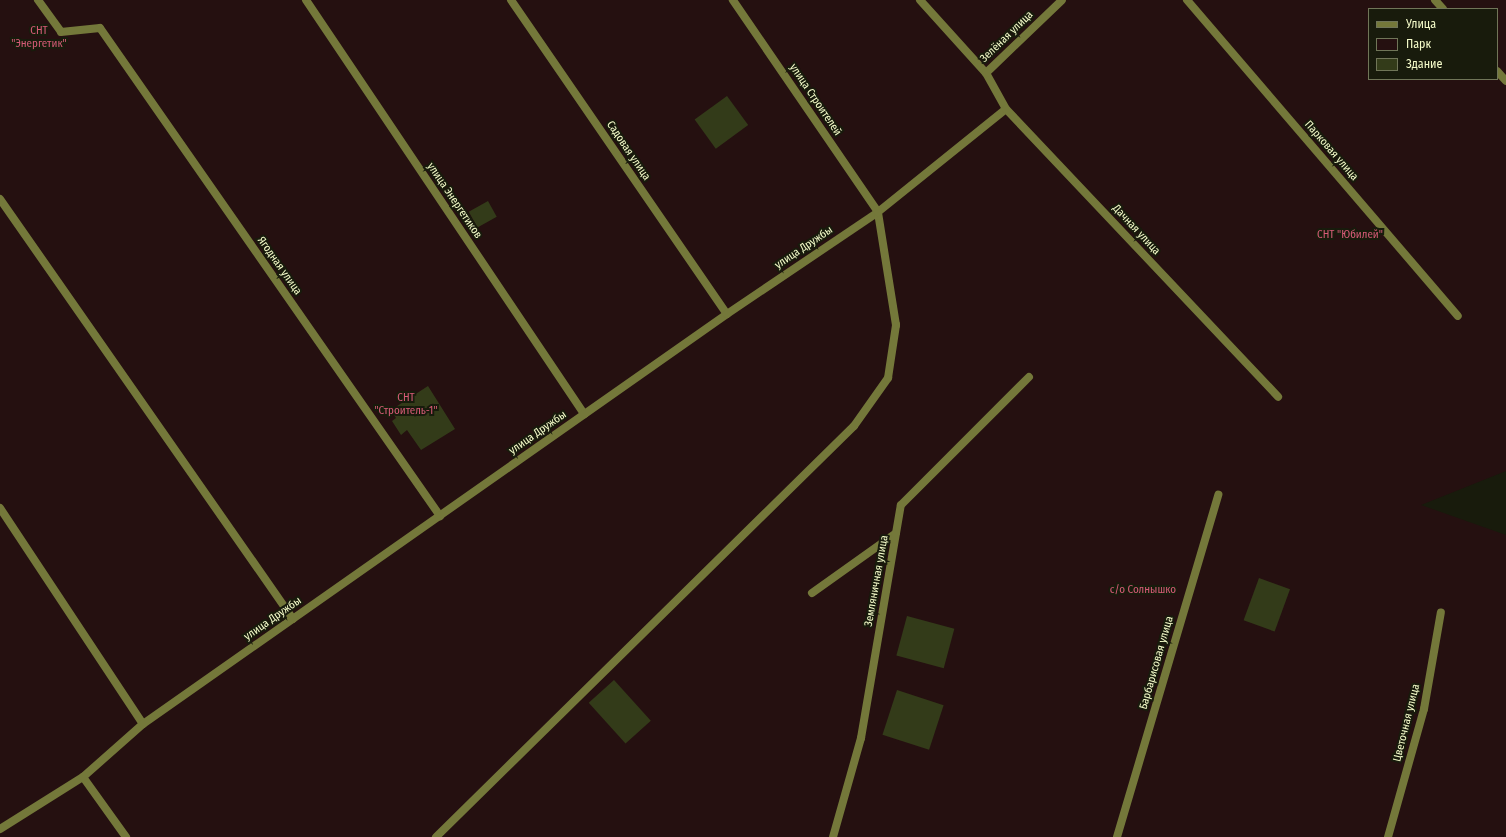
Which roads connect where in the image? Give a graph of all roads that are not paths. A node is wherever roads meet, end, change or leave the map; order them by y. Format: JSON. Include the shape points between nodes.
{"nodes":[{"id":1,"x":38,"y":0,"type":"edge"},
{"id":2,"x":306,"y":0,"type":"edge"},
{"id":3,"x":512,"y":0,"type":"edge"},
{"id":4,"x":733,"y":0,"type":"edge"},
{"id":5,"x":920,"y":0,"type":"edge"},
{"id":6,"x":1062,"y":0,"type":"edge"},
{"id":7,"x":1187,"y":0,"type":"edge"},
{"id":8,"x":1435,"y":0,"type":"edge"},
{"id":9,"x":1441,"y":8,"type":"edge"},
{"id":10,"x":1498,"y":72,"type":"edge"},
{"id":11,"x":986,"y":73,"type":"junction"},
{"id":12,"x":1506,"y":81,"type":"edge"},
{"id":13,"x":1006,"y":109,"type":"junction"},
{"id":14,"x":0,"y":199,"type":"edge"},
{"id":15,"x":878,"y":212,"type":"junction"},
{"id":16,"x":727,"y":314,"type":"junction"},
{"id":17,"x":1458,"y":316,"type":"dead end"},
{"id":18,"x":1029,"y":377,"type":"dead end"},
{"id":19,"x":1278,"y":397,"type":"dead end"},
{"id":20,"x":584,"y":414,"type":"junction"},
{"id":21,"x":1218,"y":496,"type":"dead end"},
{"id":22,"x":0,"y":508,"type":"edge"},
{"id":23,"x":440,"y":516,"type":"junction"},
{"id":24,"x":896,"y":533,"type":"junction"},
{"id":25,"x":812,"y":593,"type":"dead end"},
{"id":26,"x":1441,"y":612,"type":"dead end"},
{"id":27,"x":293,"y":619,"type":"junction"},
{"id":28,"x":143,"y":724,"type":"junction"},
{"id":29,"x":83,"y":777,"type":"junction"},
{"id":30,"x":0,"y":829,"type":"edge"},
{"id":31,"x":126,"y":837,"type":"edge"},
{"id":32,"x":436,"y":837,"type":"edge"},
{"id":33,"x":833,"y":837,"type":"edge"},
{"id":34,"x":1117,"y":837,"type":"edge"},
{"id":35,"x":1388,"y":837,"type":"edge"}],
"edges":[{"from":1,"to":23,"type":"street","name":"Ягодная улица","via":[[61,32],[100,28]]},
{"from":2,"to":20,"type":"street","name":"улица Энергетиков"},
{"from":3,"to":16,"type":"street","name":"Садовая улица"},
{"from":4,"to":15,"type":"street","name":"улица Строителей"},
{"from":5,"to":11,"type":"street","name":"Дачная улица"},
{"from":6,"to":11,"type":"street","name":"Зелёная улица"},
{"from":7,"to":17,"type":"street","name":"Парковая улица"},
{"from":8,"to":9,"type":"street"},
{"from":10,"to":12,"type":"street"},
{"from":11,"to":13,"type":"street","name":"Дачная улица"},
{"from":13,"to":15,"type":"street","name":"улица Дружбы"},
{"from":13,"to":19,"type":"street","name":"Дачная улица"},
{"from":14,"to":27,"type":"street"},
{"from":15,"to":16,"type":"street","name":"улица Дружбы"},
{"from":15,"to":32,"type":"street","via":[[896,325],[888,378],[854,426]]},
{"from":16,"to":20,"type":"street","name":"улица Дружбы"},
{"from":18,"to":24,"type":"street","name":"Земляничная улица","via":[[901,505]]},
{"from":20,"to":23,"type":"street","name":"улица Дружбы"},
{"from":21,"to":34,"type":"street","name":"Барбарисовая улица"},
{"from":22,"to":28,"type":"street"},
{"from":23,"to":27,"type":"street","name":"улица Дружбы"},
{"from":24,"to":25,"type":"street"},
{"from":24,"to":33,"type":"street","name":"Земляничная улица","via":[[861,738]]},
{"from":26,"to":35,"type":"street","name":"Цветочная улица","via":[[1424,708]]},
{"from":27,"to":28,"type":"street","name":"улица Дружбы"},
{"from":28,"to":29,"type":"street","name":"улица Дружбы"},
{"from":29,"to":30,"type":"street","name":"улица Дружбы"},
{"from":29,"to":31,"type":"street"}]}
